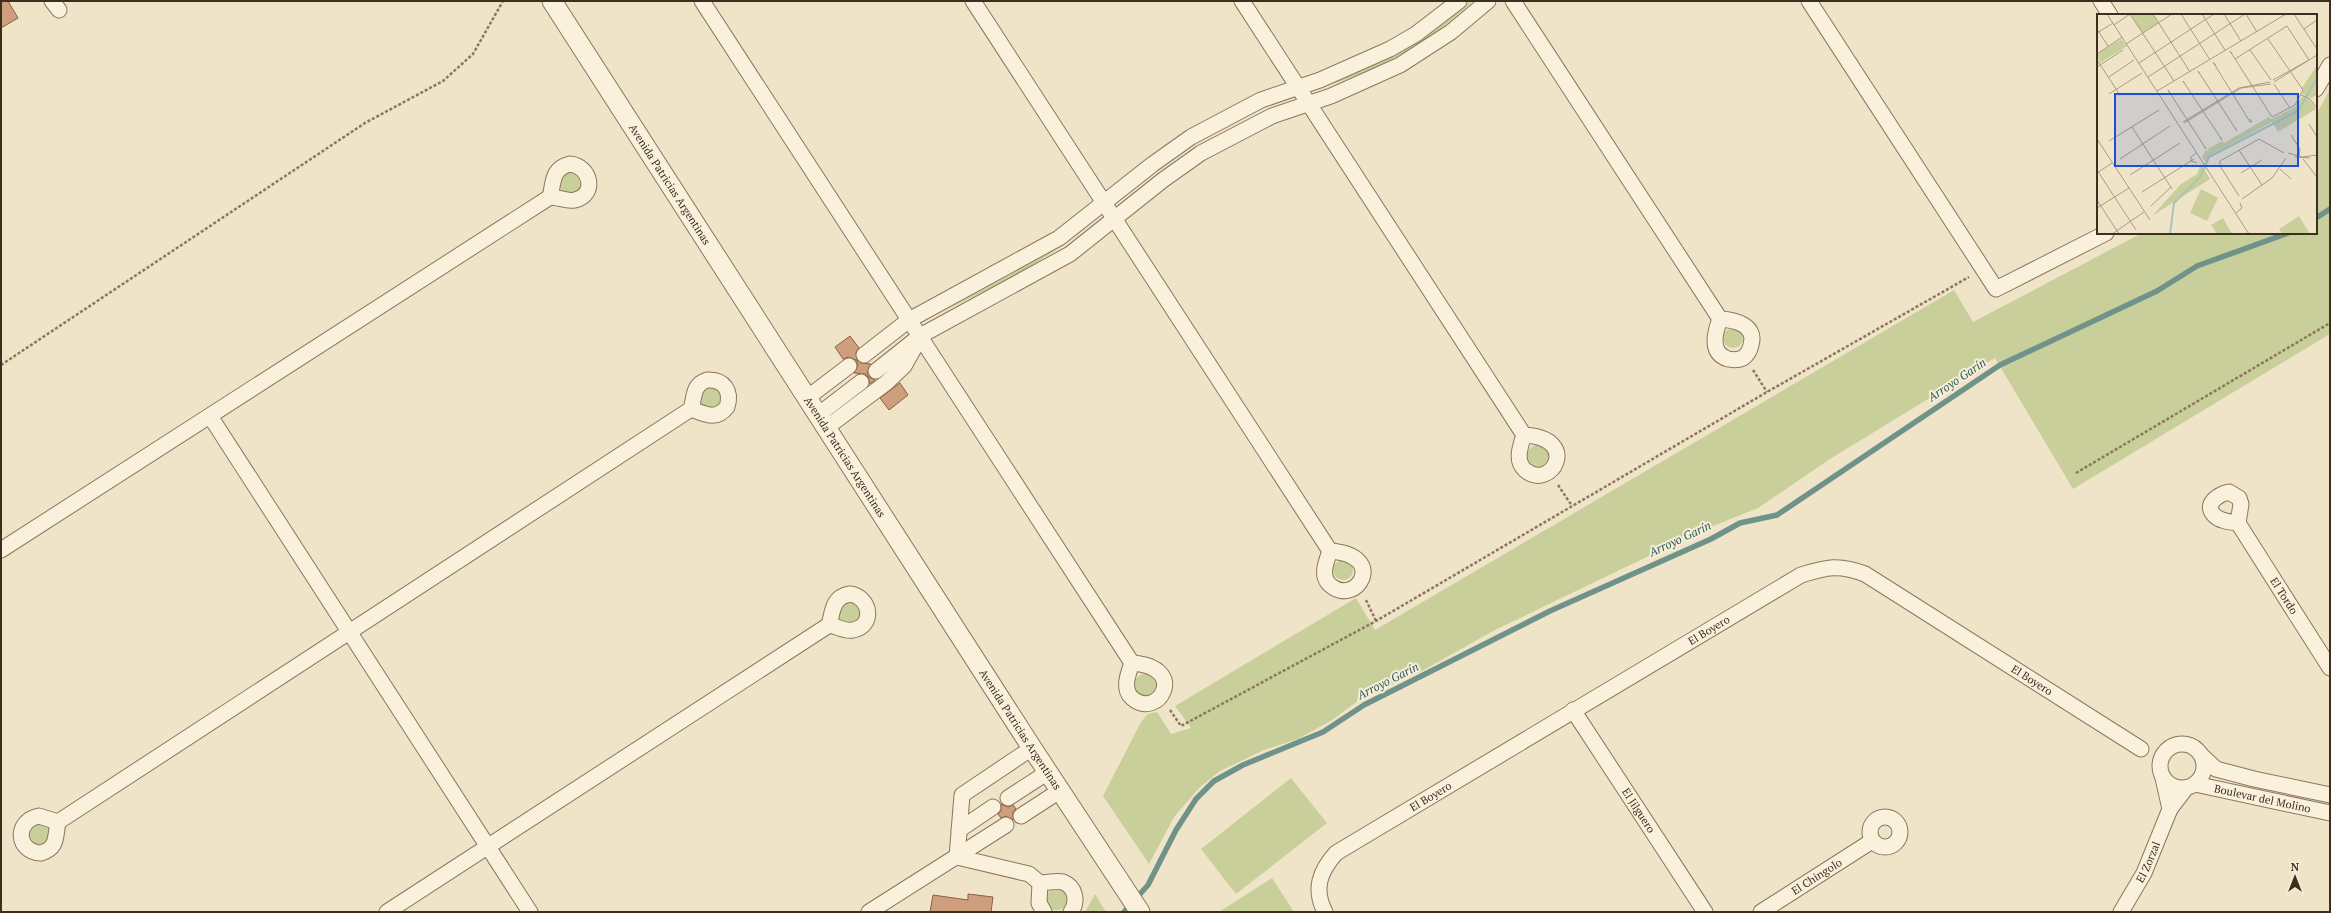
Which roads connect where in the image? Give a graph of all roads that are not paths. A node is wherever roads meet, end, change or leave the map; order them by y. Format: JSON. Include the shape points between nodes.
{"nodes":[{"id":1,"x":552,"y":1,"type":"edge"},
{"id":2,"x":702,"y":1,"type":"edge"},
{"id":3,"x":973,"y":1,"type":"edge"},
{"id":4,"x":1242,"y":1,"type":"edge"},
{"id":5,"x":1459,"y":1,"type":"edge"},
{"id":6,"x":1488,"y":1,"type":"edge"},
{"id":7,"x":1513,"y":1,"type":"edge"},
{"id":8,"x":1809,"y":1,"type":"edge"},
{"id":9,"x":2101,"y":1,"type":"edge"},
{"id":10,"x":2109,"y":14,"type":"edge"},
{"id":11,"x":2330,"y":65,"type":"edge"},
{"id":12,"x":2317,"y":87,"type":"edge"},
{"id":13,"x":1298,"y":88,"type":"junction"},
{"id":14,"x":1309,"y":104,"type":"junction"},
{"id":15,"x":550,"y":197,"type":"dead end"},
{"id":16,"x":1104,"y":203,"type":"junction"},
{"id":17,"x":1115,"y":219,"type":"junction"},
{"id":18,"x":2104,"y":234,"type":"edge"},
{"id":19,"x":1720,"y":319,"type":"junction"},
{"id":20,"x":909,"y":320,"type":"junction"},
{"id":21,"x":920,"y":336,"type":"junction"},
{"id":22,"x":864,"y":355,"type":"dead end"},
{"id":23,"x":849,"y":366,"type":"dead end"},
{"id":24,"x":876,"y":371,"type":"dead end"},
{"id":25,"x":861,"y":382,"type":"dead end"},
{"id":26,"x":807,"y":398,"type":"junction"},
{"id":27,"x":691,"y":409,"type":"dead end"},
{"id":28,"x":210,"y":416,"type":"junction"},
{"id":29,"x":822,"y":422,"type":"junction"},
{"id":30,"x":1524,"y":435,"type":"junction"},
{"id":31,"x":2238,"y":523,"type":"dead end"},
{"id":32,"x":1,"y":550,"type":"edge"},
{"id":33,"x":1330,"y":551,"type":"junction"},
{"id":34,"x":829,"y":625,"type":"dead end"},
{"id":35,"x":349,"y":631,"type":"junction"},
{"id":36,"x":1132,"y":663,"type":"junction"},
{"id":37,"x":2330,"y":668,"type":"edge"},
{"id":38,"x":1573,"y":710,"type":"junction"},
{"id":39,"x":1032,"y":748,"type":"junction"},
{"id":40,"x":2141,"y":749,"type":"junction"},
{"id":41,"x":2167,"y":749,"type":"junction"},
{"id":42,"x":2201,"y":755,"type":"junction"},
{"id":43,"x":1048,"y":772,"type":"junction"},
{"id":44,"x":2161,"y":774,"type":"junction"},
{"id":45,"x":2190,"y":786,"type":"junction"},
{"id":46,"x":1061,"y":790,"type":"junction"},
{"id":47,"x":2330,"y":795,"type":"edge"},
{"id":48,"x":1008,"y":798,"type":"dead end"},
{"id":49,"x":993,"y":808,"type":"dead end"},
{"id":50,"x":2170,"y":809,"type":"junction"},
{"id":51,"x":2330,"y":813,"type":"edge"},
{"id":52,"x":1021,"y":816,"type":"dead end"},
{"id":53,"x":58,"y":822,"type":"dead end"},
{"id":54,"x":1006,"y":825,"type":"dead end"},
{"id":55,"x":959,"y":830,"type":"junction"},
{"id":56,"x":1872,"y":841,"type":"dead end"},
{"id":57,"x":489,"y":847,"type":"junction"},
{"id":58,"x":957,"y":857,"type":"junction"},
{"id":59,"x":1040,"y":883,"type":"junction"},
{"id":60,"x":387,"y":912,"type":"edge"},
{"id":61,"x":530,"y":912,"type":"edge"},
{"id":62,"x":869,"y":912,"type":"edge"},
{"id":63,"x":1044,"y":912,"type":"edge"},
{"id":64,"x":1071,"y":912,"type":"edge"},
{"id":65,"x":1140,"y":912,"type":"edge"},
{"id":66,"x":1325,"y":912,"type":"edge"},
{"id":67,"x":1705,"y":912,"type":"edge"},
{"id":68,"x":1761,"y":912,"type":"edge"},
{"id":69,"x":2121,"y":912,"type":"edge"}],
"edges":[{"from":1,"to":26,"type":"street","name":"Avenida Patricias Argentinas"},
{"from":2,"to":20,"type":"street"},
{"from":3,"to":16,"type":"street"},
{"from":4,"to":13,"type":"street"},
{"from":5,"to":13,"type":"street","via":[[1416,34],[1390,49],[1353,67]]},
{"from":6,"to":14,"type":"street","via":[[1451,32],[1400,66]]},
{"from":7,"to":19,"type":"street"},
{"from":8,"to":18,"type":"street","via":[[1996,289]]},
{"from":9,"to":10,"type":"street"},
{"from":11,"to":12,"type":"street"},
{"from":13,"to":14,"type":"street"},
{"from":13,"to":16,"type":"street","via":[[1261,100],[1191,137],[1152,164]]},
{"from":14,"to":17,"type":"street","via":[[1272,116],[1201,153]]},
{"from":14,"to":30,"type":"street"},
{"from":15,"to":28,"type":"street"},
{"from":16,"to":17,"type":"street"},
{"from":16,"to":20,"type":"street","via":[[1059,238]]},
{"from":17,"to":21,"type":"street","via":[[1070,254]]},
{"from":17,"to":33,"type":"street"},
{"from":19,"to":19,"type":"street","via":[[1714,341],[1717,351],[1732,360],[1744,357],[1750,350],[1753,339],[1750,330],[1742,323]]},
{"from":20,"to":21,"type":"street"},
{"from":20,"to":22,"type":"street"},
{"from":21,"to":24,"type":"street"},
{"from":21,"to":29,"type":"street","via":[[904,366],[886,383]]},
{"from":21,"to":36,"type":"street"},
{"from":23,"to":26,"type":"street"},
{"from":25,"to":29,"type":"street"},
{"from":26,"to":29,"type":"street","name":"Avenida Patricias Argentinas"},
{"from":27,"to":35,"type":"street"},
{"from":28,"to":32,"type":"street"},
{"from":28,"to":35,"type":"street"},
{"from":29,"to":39,"type":"street","name":"Avenida Patricias Argentinas"},
{"from":30,"to":30,"type":"street","via":[[1519,458],[1522,467],[1530,474],[1538,476],[1549,472],[1557,462],[1558,454],[1554,445],[1546,439]]},
{"from":31,"to":37,"type":"street","name":"El Tordo"},
{"from":33,"to":33,"type":"street","via":[[1324,573],[1327,583],[1342,592],[1354,588],[1359,584],[1363,570],[1360,561],[1352,554]]},
{"from":34,"to":57,"type":"street"},
{"from":35,"to":53,"type":"street"},
{"from":35,"to":57,"type":"street"},
{"from":36,"to":36,"type":"street","via":[[1127,681],[1129,695],[1144,704],[1156,701],[1161,697],[1165,683],[1162,674],[1154,667]]},
{"from":38,"to":40,"type":"street","name":"El Boyero","via":[[1801,575],[1825,567],[1847,567],[1865,574]]},
{"from":38,"to":66,"type":"street","name":"El Boyero","via":[[1336,852],[1324,866],[1319,881],[1318,896]]},
{"from":38,"to":67,"type":"street","name":"El Jilguero"},
{"from":39,"to":43,"type":"street","name":"Avenida Patricias Argentinas"},
{"from":39,"to":55,"type":"street","via":[[962,795]]},
{"from":40,"to":41,"type":"street"},
{"from":40,"to":44,"type":"street","name":"El Boyero"},
{"from":41,"to":42,"type":"street","via":[[2186,744]]},
{"from":41,"to":44,"type":"street","via":[[2162,755]]},
{"from":42,"to":45,"type":"street","via":[[2202,774]]},
{"from":42,"to":47,"type":"street","name":"Boulevar del Molino","via":[[2216,769]]},
{"from":43,"to":46,"type":"street","name":"Avenida Patricias Argentinas"},
{"from":43,"to":48,"type":"street"},
{"from":44,"to":45,"type":"street","via":[[2173,786]]},
{"from":44,"to":50,"type":"street"},
{"from":45,"to":50,"type":"street","name":"El Zorzal"},
{"from":45,"to":51,"type":"street","name":"Boulevar del Molino"},
{"from":46,"to":52,"type":"street"},
{"from":46,"to":65,"type":"street","name":"Avenida Patricias Argentinas"},
{"from":49,"to":55,"type":"street"},
{"from":50,"to":69,"type":"street","name":"El Zorzal","via":[[2144,873]]},
{"from":54,"to":58,"type":"street"},
{"from":55,"to":58,"type":"street"},
{"from":56,"to":68,"type":"street","name":"El Chingolo"},
{"from":57,"to":60,"type":"street"},
{"from":57,"to":61,"type":"street"},
{"from":58,"to":59,"type":"street","via":[[1029,874]]},
{"from":58,"to":62,"type":"street"},
{"from":59,"to":63,"type":"street","via":[[1039,902]]},
{"from":59,"to":64,"type":"street","via":[[1056,881],[1068,885],[1075,895],[1074,908]]}]}
